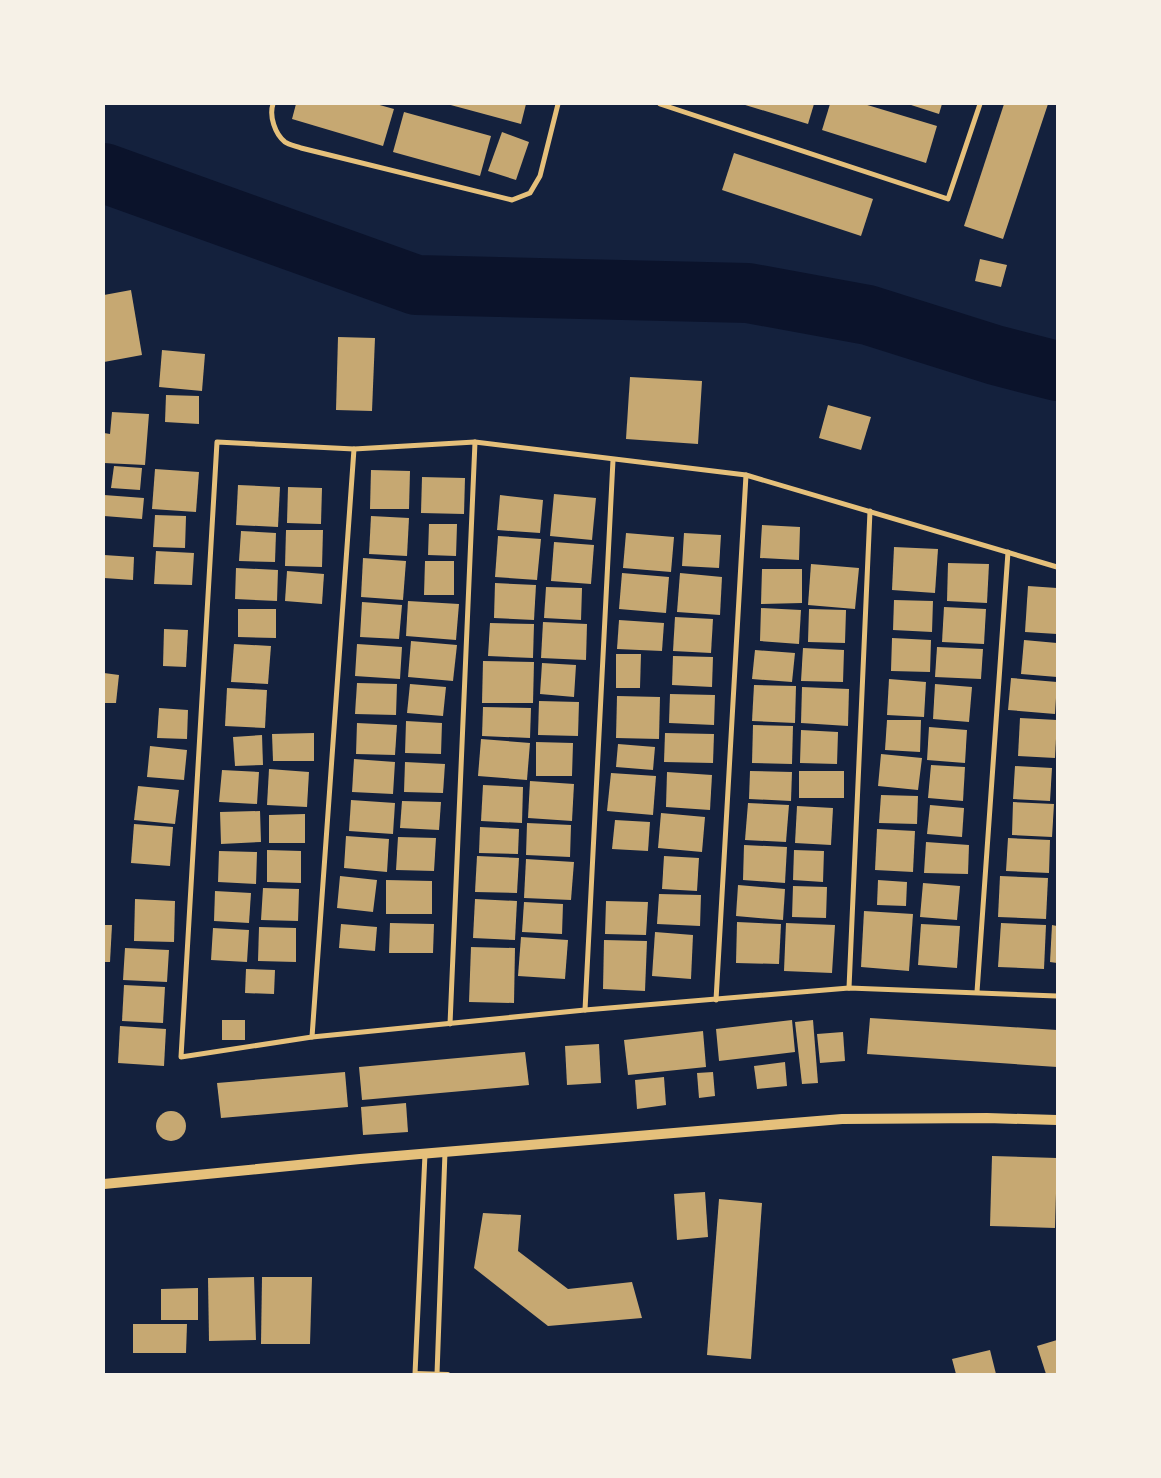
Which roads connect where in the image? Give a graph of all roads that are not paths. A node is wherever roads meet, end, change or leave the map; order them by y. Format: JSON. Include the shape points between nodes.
{"nodes":[{"id":1,"x":558,"y":104,"type":"edge"},
{"id":2,"x":660,"y":104,"type":"edge"},
{"id":3,"x":980,"y":104,"type":"edge"},
{"id":4,"x":272,"y":106,"type":"edge"},
{"id":5,"x":475,"y":442,"type":"junction"},
{"id":6,"x":354,"y":449,"type":"junction"},
{"id":7,"x":613,"y":460,"type":"junction"},
{"id":8,"x":746,"y":475,"type":"junction"},
{"id":9,"x":870,"y":511,"type":"junction"},
{"id":10,"x":1008,"y":552,"type":"junction"},
{"id":11,"x":1057,"y":567,"type":"edge"},
{"id":12,"x":850,"y":988,"type":"junction"},
{"id":13,"x":977,"y":992,"type":"junction"},
{"id":14,"x":1057,"y":996,"type":"edge"},
{"id":15,"x":716,"y":1000,"type":"junction"},
{"id":16,"x":585,"y":1010,"type":"junction"},
{"id":17,"x":450,"y":1024,"type":"junction"},
{"id":18,"x":312,"y":1037,"type":"junction"},
{"id":19,"x":1057,"y":1120,"type":"edge"},
{"id":20,"x":445,"y":1152,"type":"junction"},
{"id":21,"x":425,"y":1154,"type":"junction"},
{"id":22,"x":104,"y":1184,"type":"edge"},
{"id":23,"x":415,"y":1373,"type":"edge"},
{"id":24,"x":437,"y":1374,"type":"edge"},
{"id":25,"x":448,"y":1374,"type":"edge"}],
"edges":[{"from":1,"to":4,"type":"street","via":[[540,176],[530,193],[512,200],[285,142],[275,130]]},
{"from":2,"to":3,"type":"street","via":[[948,199]]},
{"from":5,"to":6,"type":"street"},
{"from":5,"to":7,"type":"street"},
{"from":5,"to":17,"type":"street"},
{"from":6,"to":18,"type":"street"},
{"from":6,"to":18,"type":"street","via":[[217,442],[181,1057]]},
{"from":7,"to":8,"type":"street"},
{"from":7,"to":16,"type":"street"},
{"from":8,"to":9,"type":"street"},
{"from":8,"to":15,"type":"street"},
{"from":9,"to":10,"type":"street"},
{"from":9,"to":12,"type":"street"},
{"from":10,"to":11,"type":"street"},
{"from":10,"to":13,"type":"street"},
{"from":12,"to":13,"type":"street"},
{"from":12,"to":15,"type":"street"},
{"from":13,"to":14,"type":"street"},
{"from":15,"to":16,"type":"street"},
{"from":16,"to":17,"type":"street"},
{"from":17,"to":18,"type":"street"},
{"from":19,"to":20,"type":"main road","via":[[842,1119]]},
{"from":20,"to":21,"type":"main road"},
{"from":20,"to":24,"type":"street"},
{"from":21,"to":22,"type":"main road"},
{"from":21,"to":23,"type":"street"},
{"from":23,"to":24,"type":"lane"},
{"from":24,"to":25,"type":"lane"}]}
